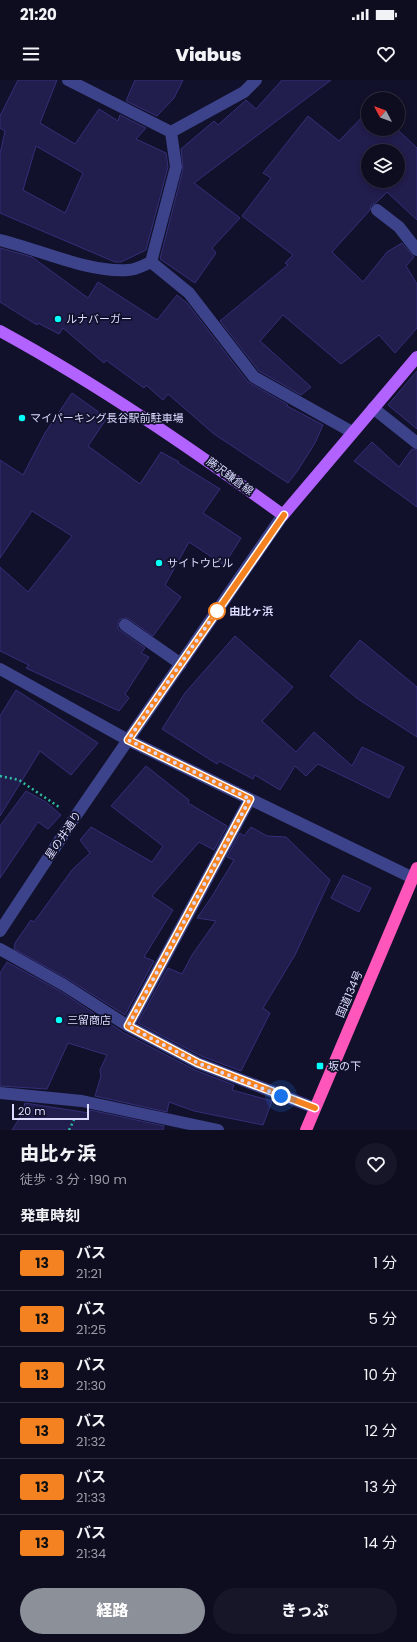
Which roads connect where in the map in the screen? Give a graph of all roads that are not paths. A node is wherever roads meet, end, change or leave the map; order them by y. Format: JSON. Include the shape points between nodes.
{"nodes":[{"id":1,"x":68,"y":80,"type":"edge"},
{"id":2,"x":256,"y":80,"type":"edge"},
{"id":3,"x":171,"y":132,"type":"junction"},
{"id":4,"x":377,"y":210,"type":"dead end"},
{"id":5,"x":0,"y":240,"type":"edge"},
{"id":6,"x":417,"y":250,"type":"edge"},
{"id":7,"x":151,"y":262,"type":"junction"},
{"id":8,"x":0,"y":331,"type":"edge"},
{"id":9,"x":417,"y":357,"type":"edge"},
{"id":10,"x":373,"y":408,"type":"junction"},
{"id":11,"x":352,"y":432,"type":"junction"},
{"id":12,"x":417,"y":443,"type":"edge"},
{"id":13,"x":284,"y":515,"type":"junction"},
{"id":14,"x":125,"y":625,"type":"dead end"},
{"id":15,"x":181,"y":664,"type":"junction"},
{"id":16,"x":0,"y":669,"type":"edge"},
{"id":17,"x":128,"y":740,"type":"junction"},
{"id":18,"x":250,"y":799,"type":"junction"},
{"id":19,"x":415,"y":873,"type":"edge"},
{"id":20,"x":0,"y":931,"type":"edge"},
{"id":21,"x":0,"y":949,"type":"edge"},
{"id":22,"x":128,"y":1026,"type":"junction"},
{"id":23,"x":0,"y":1093,"type":"edge"},
{"id":24,"x":315,"y":1108,"type":"junction"},
{"id":25,"x":218,"y":1130,"type":"edge"},
{"id":26,"x":306,"y":1130,"type":"edge"}],
"edges":[{"from":1,"to":3,"type":"street"},
{"from":2,"to":3,"type":"street","via":[[244,92]]},
{"from":3,"to":7,"type":"street","via":[[176,167]]},
{"from":4,"to":6,"type":"street","via":[[400,227]]},
{"from":5,"to":7,"type":"street","via":[[103,269],[129,270]]},
{"from":7,"to":11,"type":"street","via":[[189,293],[254,377]]},
{"from":8,"to":13,"type":"main road","name":"藤沢鎌倉線","via":[[55,361],[201,455]]},
{"from":9,"to":10,"type":"main road"},
{"from":10,"to":11,"type":"main road"},
{"from":10,"to":12,"type":"street"},
{"from":11,"to":13,"type":"main road"},
{"from":13,"to":15,"type":"street","name":"星の井通り"},
{"from":14,"to":15,"type":"street"},
{"from":15,"to":17,"type":"street","name":"星の井通り"},
{"from":16,"to":17,"type":"street"},
{"from":17,"to":18,"type":"street"},
{"from":17,"to":20,"type":"street","name":"星の井通り"},
{"from":18,"to":19,"type":"street"},
{"from":18,"to":22,"type":"street"},
{"from":19,"to":24,"type":"highway","name":"国道134号"},
{"from":21,"to":22,"type":"street","via":[[64,985]]},
{"from":22,"to":24,"type":"street","via":[[198,1063]]},
{"from":23,"to":25,"type":"street","via":[[82,1100]]},
{"from":24,"to":26,"type":"highway","name":"国道134号"}]}
